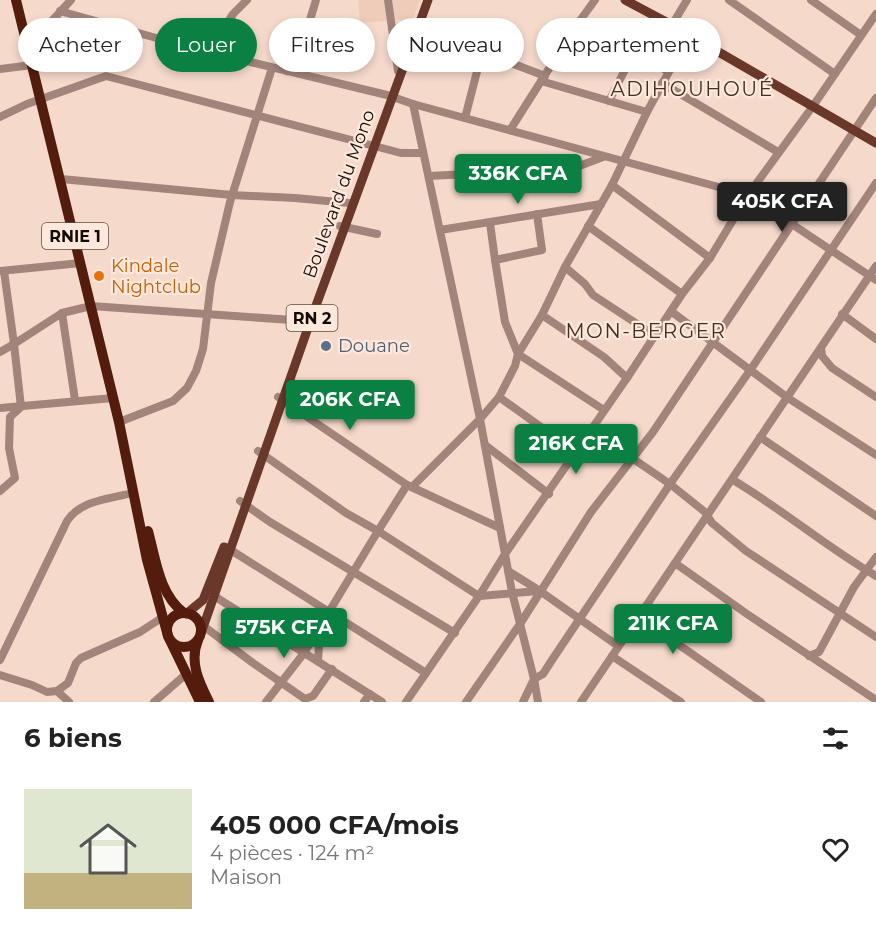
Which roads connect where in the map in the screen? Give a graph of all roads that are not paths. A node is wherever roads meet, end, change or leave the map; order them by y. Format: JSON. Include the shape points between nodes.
{"nodes":[{"id":1,"x":16,"y":0,"type":"edge"},
{"id":2,"x":70,"y":0,"type":"edge"},
{"id":3,"x":247,"y":0,"type":"edge"},
{"id":4,"x":316,"y":0,"type":"edge"},
{"id":5,"x":388,"y":0,"type":"edge"},
{"id":6,"x":423,"y":0,"type":"edge"},
{"id":7,"x":428,"y":0,"type":"edge"},
{"id":8,"x":595,"y":0,"type":"edge"},
{"id":9,"x":625,"y":0,"type":"edge"},
{"id":10,"x":687,"y":0,"type":"edge"},
{"id":11,"x":729,"y":0,"type":"edge"},
{"id":12,"x":811,"y":0,"type":"edge"},
{"id":13,"x":60,"y":11,"type":"junction"},
{"id":14,"x":876,"y":14,"type":"edge"},
{"id":15,"x":21,"y":18,"type":"edge"},
{"id":16,"x":54,"y":18,"type":"edge"},
{"id":17,"x":230,"y":18,"type":"edge"},
{"id":18,"x":311,"y":18,"type":"edge"},
{"id":19,"x":391,"y":18,"type":"edge"},
{"id":20,"x":417,"y":18,"type":"edge"},
{"id":21,"x":422,"y":18,"type":"edge"},
{"id":22,"x":582,"y":18,"type":"edge"},
{"id":23,"x":659,"y":18,"type":"edge"},
{"id":24,"x":676,"y":18,"type":"edge"},
{"id":25,"x":861,"y":35,"type":"junction"},
{"id":26,"x":155,"y":38,"type":"edge"},
{"id":27,"x":721,"y":54,"type":"edge"},
{"id":28,"x":18,"y":66,"type":"edge"},
{"id":29,"x":0,"y":69,"type":"edge"},
{"id":30,"x":524,"y":70,"type":"edge"},
{"id":31,"x":34,"y":72,"type":"edge"},
{"id":32,"x":271,"y":72,"type":"edge"},
{"id":33,"x":291,"y":72,"type":"edge"},
{"id":34,"x":398,"y":72,"type":"edge"},
{"id":35,"x":400,"y":72,"type":"edge"},
{"id":36,"x":477,"y":72,"type":"edge"},
{"id":37,"x":547,"y":72,"type":"edge"},
{"id":38,"x":624,"y":72,"type":"edge"},
{"id":39,"x":668,"y":72,"type":"edge"},
{"id":40,"x":835,"y":74,"type":"junction"},
{"id":41,"x":543,"y":78,"type":"junction"},
{"id":42,"x":662,"y":83,"type":"junction"},
{"id":43,"x":390,"y":96,"type":"junction"},
{"id":44,"x":876,"y":98,"type":"edge"},
{"id":45,"x":40,"y":100,"type":"junction"},
{"id":46,"x":609,"y":101,"type":"junction"},
{"id":47,"x":413,"y":104,"type":"junction"},
{"id":48,"x":813,"y":106,"type":"junction"},
{"id":49,"x":648,"y":112,"type":"junction"},
{"id":50,"x":258,"y":115,"type":"junction"},
{"id":51,"x":0,"y":117,"type":"edge"},
{"id":52,"x":465,"y":118,"type":"junction"},
{"id":53,"x":510,"y":130,"type":"junction"},
{"id":54,"x":854,"y":130,"type":"junction"},
{"id":55,"x":876,"y":143,"type":"edge"},
{"id":56,"x":372,"y":145,"type":"junction"},
{"id":57,"x":778,"y":152,"type":"junction"},
{"id":58,"x":422,"y":153,"type":"junction"},
{"id":59,"x":603,"y":157,"type":"junction"},
{"id":60,"x":622,"y":162,"type":"junction"},
{"id":61,"x":429,"y":177,"type":"junction"},
{"id":62,"x":61,"y":179,"type":"junction"},
{"id":63,"x":876,"y":183,"type":"edge"},
{"id":64,"x":612,"y":185,"type":"junction"},
{"id":65,"x":232,"y":195,"type":"junction"},
{"id":66,"x":748,"y":195,"type":"junction"},
{"id":67,"x":349,"y":203,"type":"junction"},
{"id":68,"x":601,"y":204,"type":"junction"},
{"id":69,"x":537,"y":214,"type":"junction"},
{"id":70,"x":490,"y":223,"type":"junction"},
{"id":71,"x":790,"y":223,"type":"junction"},
{"id":72,"x":588,"y":226,"type":"junction"},
{"id":73,"x":343,"y":227,"type":"junction"},
{"id":74,"x":440,"y":230,"type":"junction"},
{"id":75,"x":377,"y":234,"type":"dead end"},
{"id":76,"x":831,"y":249,"type":"junction"},
{"id":77,"x":710,"y":258,"type":"junction"},
{"id":78,"x":495,"y":260,"type":"junction"},
{"id":79,"x":81,"y":263,"type":"junction"},
{"id":80,"x":876,"y":266,"type":"edge"},
{"id":81,"x":565,"y":267,"type":"junction"},
{"id":82,"x":2,"y":271,"type":"edge"},
{"id":83,"x":873,"y":278,"type":"edge"},
{"id":84,"x":682,"y":294,"type":"junction"},
{"id":85,"x":90,"y":306,"type":"junction"},
{"id":86,"x":672,"y":312,"type":"junction"},
{"id":87,"x":62,"y":313,"type":"junction"},
{"id":88,"x":206,"y":314,"type":"junction"},
{"id":89,"x":842,"y":314,"type":"junction"},
{"id":90,"x":542,"y":315,"type":"junction"},
{"id":91,"x":306,"y":321,"type":"junction"},
{"id":92,"x":654,"y":334,"type":"junction"},
{"id":93,"x":876,"y":339,"type":"edge"},
{"id":94,"x":712,"y":341,"type":"junction"},
{"id":95,"x":14,"y":344,"type":"junction"},
{"id":96,"x":821,"y":348,"type":"junction"},
{"id":97,"x":0,"y":352,"type":"edge"},
{"id":98,"x":518,"y":354,"type":"junction"},
{"id":99,"x":751,"y":369,"type":"junction"},
{"id":100,"x":627,"y":378,"type":"junction"},
{"id":101,"x":499,"y":397,"type":"junction"},
{"id":102,"x":113,"y":398,"type":"junction"},
{"id":103,"x":788,"y":398,"type":"junction"},
{"id":104,"x":876,"y":398,"type":"edge"},
{"id":105,"x":280,"y":399,"type":"junction"},
{"id":106,"x":75,"y":400,"type":"junction"},
{"id":107,"x":21,"y":407,"type":"junction"},
{"id":108,"x":0,"y":408,"type":"edge"},
{"id":109,"x":604,"y":410,"type":"junction"},
{"id":110,"x":480,"y":419,"type":"junction"},
{"id":111,"x":119,"y":422,"type":"junction"},
{"id":112,"x":591,"y":430,"type":"junction"},
{"id":113,"x":760,"y":437,"type":"junction"},
{"id":114,"x":485,"y":445,"type":"junction"},
{"id":115,"x":576,"y":452,"type":"junction"},
{"id":116,"x":261,"y":453,"type":"junction"},
{"id":117,"x":876,"y":455,"type":"edge"},
{"id":118,"x":632,"y":457,"type":"junction"},
{"id":119,"x":129,"y":473,"type":"junction"},
{"id":120,"x":733,"y":480,"type":"junction"},
{"id":121,"x":670,"y":483,"type":"junction"},
{"id":122,"x":409,"y":486,"type":"junction"},
{"id":123,"x":0,"y":491,"type":"edge"},
{"id":124,"x":132,"y":493,"type":"junction"},
{"id":125,"x":549,"y":494,"type":"junction"},
{"id":126,"x":242,"y":503,"type":"junction"},
{"id":127,"x":708,"y":516,"type":"junction"},
{"id":128,"x":876,"y":516,"type":"edge"},
{"id":129,"x":500,"y":528,"type":"junction"},
{"id":130,"x":378,"y":531,"type":"junction"},
{"id":131,"x":227,"y":548,"type":"junction"},
{"id":132,"x":505,"y":554,"type":"junction"},
{"id":133,"x":876,"y":557,"type":"edge"},
{"id":134,"x":675,"y":563,"type":"junction"},
{"id":135,"x":865,"y":570,"type":"junction"},
{"id":136,"x":353,"y":571,"type":"junction"},
{"id":137,"x":508,"y":571,"type":"junction"},
{"id":138,"x":876,"y":576,"type":"edge"},
{"id":139,"x":540,"y":591,"type":"junction"},
{"id":140,"x":512,"y":592,"type":"junction"},
{"id":141,"x":214,"y":596,"type":"junction"},
{"id":142,"x":479,"y":596,"type":"junction"},
{"id":143,"x":329,"y":612,"type":"junction"},
{"id":144,"x":840,"y":613,"type":"junction"},
{"id":145,"x":185,"y":614,"type":"junction"},
{"id":146,"x":163,"y":617,"type":"junction"},
{"id":147,"x":639,"y":617,"type":"junction"},
{"id":148,"x":579,"y":619,"type":"junction"},
{"id":149,"x":520,"y":624,"type":"junction"},
{"id":150,"x":320,"y":628,"type":"junction"},
{"id":151,"x":455,"y":633,"type":"junction"},
{"id":152,"x":200,"y":634,"type":"junction"},
{"id":153,"x":168,"y":636,"type":"junction"},
{"id":154,"x":876,"y":637,"type":"edge"},
{"id":155,"x":618,"y":646,"type":"junction"},
{"id":156,"x":819,"y":652,"type":"junction"},
{"id":157,"x":304,"y":653,"type":"junction"},
{"id":158,"x":612,"y":656,"type":"junction"},
{"id":159,"x":809,"y":656,"type":"junction"},
{"id":160,"x":0,"y":660,"type":"edge"},
{"id":161,"x":318,"y":661,"type":"junction"},
{"id":162,"x":821,"y":662,"type":"junction"},
{"id":163,"x":332,"y":669,"type":"junction"},
{"id":164,"x":426,"y":673,"type":"junction"},
{"id":165,"x":0,"y":675,"type":"edge"},
{"id":166,"x":185,"y":675,"type":"junction"},
{"id":167,"x":534,"y":679,"type":"junction"},
{"id":168,"x":281,"y":683,"type":"junction"},
{"id":169,"x":57,"y":691,"type":"junction"},
{"id":170,"x":370,"y":694,"type":"junction"},
{"id":171,"x":408,"y":699,"type":"edge"},
{"id":172,"x":876,"y":700,"type":"edge"},
{"id":173,"x":585,"y":701,"type":"edge"},
{"id":174,"x":69,"y":702,"type":"edge"},
{"id":175,"x":154,"y":702,"type":"edge"},
{"id":176,"x":200,"y":702,"type":"edge"},
{"id":177,"x":209,"y":702,"type":"edge"},
{"id":178,"x":266,"y":702,"type":"edge"},
{"id":179,"x":364,"y":702,"type":"edge"},
{"id":180,"x":382,"y":702,"type":"edge"},
{"id":181,"x":419,"y":702,"type":"edge"},
{"id":182,"x":466,"y":702,"type":"edge"},
{"id":183,"x":523,"y":702,"type":"edge"},
{"id":184,"x":537,"y":702,"type":"edge"},
{"id":185,"x":681,"y":702,"type":"edge"},
{"id":186,"x":761,"y":702,"type":"edge"}],
"edges":[{"from":1,"to":15,"type":"highway","number":"RNIE 1"},
{"from":2,"to":13,"type":"street"},
{"from":3,"to":17,"type":"street"},
{"from":4,"to":18,"type":"street"},
{"from":5,"to":19,"type":"street"},
{"from":6,"to":20,"type":"main road","name":"Boulevard du Mono","number":"RN 2"},
{"from":7,"to":21,"type":"main road","name":"Boulevard du Mono","number":"RN 2"},
{"from":8,"to":22,"type":"street"},
{"from":9,"to":23,"type":"main road"},
{"from":10,"to":24,"type":"street"},
{"from":11,"to":40,"type":"street"},
{"from":12,"to":25,"type":"street"},
{"from":13,"to":16,"type":"street"},
{"from":13,"to":26,"type":"street"},
{"from":14,"to":25,"type":"street"},
{"from":25,"to":40,"type":"street"},
{"from":27,"to":48,"type":"main road"},
{"from":28,"to":29,"type":"street"},
{"from":30,"to":41,"type":"street"},
{"from":31,"to":45,"type":"highway","number":"RNIE 1"},
{"from":32,"to":50,"type":"street"},
{"from":33,"to":43,"type":"street"},
{"from":34,"to":43,"type":"main road","name":"Boulevard du Mono","number":"RN 2"},
{"from":35,"to":43,"type":"main road","name":"Boulevard du Mono","number":"RN 2"},
{"from":36,"to":52,"type":"street"},
{"from":37,"to":41,"type":"street"},
{"from":38,"to":46,"type":"street"},
{"from":39,"to":42,"type":"street"},
{"from":40,"to":48,"type":"street"},
{"from":41,"to":46,"type":"street"},
{"from":41,"to":53,"type":"street"},
{"from":42,"to":49,"type":"street"},
{"from":42,"to":57,"type":"street"},
{"from":43,"to":47,"type":"street"},
{"from":43,"to":56,"type":"main road","name":"Boulevard du Mono","number":"RN 2"},
{"from":44,"to":54,"type":"street"},
{"from":45,"to":50,"type":"street","via":[[106,76]]},
{"from":45,"to":51,"type":"street"},
{"from":45,"to":62,"type":"highway","number":"RNIE 1"},
{"from":46,"to":49,"type":"street"},
{"from":47,"to":52,"type":"street"},
{"from":47,"to":58,"type":"street"},
{"from":48,"to":54,"type":"main road"},
{"from":48,"to":57,"type":"street"},
{"from":49,"to":60,"type":"street"},
{"from":50,"to":56,"type":"street"},
{"from":50,"to":65,"type":"street"},
{"from":52,"to":53,"type":"street"},
{"from":53,"to":59,"type":"street"},
{"from":54,"to":55,"type":"main road"},
{"from":54,"to":71,"type":"street"},
{"from":56,"to":58,"type":"street","via":[[401,153]]},
{"from":56,"to":67,"type":"main road","name":"Boulevard du Mono","number":"RN 2"},
{"from":56,"to":73,"type":"main road","name":"Boulevard du Mono","number":"RN 2"},
{"from":57,"to":66,"type":"street"},
{"from":58,"to":61,"type":"street"},
{"from":59,"to":60,"type":"street"},
{"from":59,"to":61,"type":"street","via":[[562,169]]},
{"from":60,"to":64,"type":"street"},
{"from":60,"to":66,"type":"street"},
{"from":61,"to":74,"type":"street"},
{"from":62,"to":65,"type":"street"},
{"from":62,"to":79,"type":"highway","number":"RNIE 1"},
{"from":63,"to":76,"type":"street"},
{"from":64,"to":68,"type":"street"},
{"from":64,"to":77,"type":"street"},
{"from":65,"to":67,"type":"street"},
{"from":65,"to":88,"type":"street"},
{"from":66,"to":71,"type":"street"},
{"from":66,"to":77,"type":"street"},
{"from":67,"to":73,"type":"main road","name":"Boulevard du Mono","number":"RN 2"},
{"from":68,"to":69,"type":"street"},
{"from":68,"to":72,"type":"street"},
{"from":69,"to":70,"type":"street"},
{"from":69,"to":78,"type":"street","via":[[542,250]]},
{"from":70,"to":74,"type":"street"},
{"from":70,"to":78,"type":"street"},
{"from":71,"to":76,"type":"street"},
{"from":71,"to":94,"type":"street"},
{"from":72,"to":81,"type":"street"},
{"from":72,"to":84,"type":"street"},
{"from":73,"to":75,"type":"street"},
{"from":73,"to":91,"type":"main road","name":"Boulevard du Mono","number":"RN 2"},
{"from":73,"to":105,"type":"main road","name":"Boulevard du Mono","number":"RN 2"},
{"from":74,"to":110,"type":"street"},
{"from":76,"to":83,"type":"street"},
{"from":76,"to":99,"type":"street"},
{"from":77,"to":84,"type":"street"},
{"from":78,"to":98,"type":"street","via":[[505,322]]},
{"from":79,"to":82,"type":"street"},
{"from":79,"to":85,"type":"highway","number":"RNIE 1"},
{"from":80,"to":83,"type":"street"},
{"from":81,"to":90,"type":"street"},
{"from":81,"to":92,"type":"street","via":[[593,295]]},
{"from":82,"to":95,"type":"street"},
{"from":83,"to":89,"type":"street"},
{"from":84,"to":86,"type":"street"},
{"from":85,"to":87,"type":"street"},
{"from":85,"to":88,"type":"street"},
{"from":85,"to":102,"type":"highway","number":"RNIE 1"},
{"from":86,"to":92,"type":"street"},
{"from":86,"to":94,"type":"street"},
{"from":87,"to":95,"type":"street"},
{"from":87,"to":106,"type":"street"},
{"from":88,"to":91,"type":"street"},
{"from":88,"to":111,"type":"street","via":[[201,356],[187,388],[169,404]]},
{"from":89,"to":93,"type":"street"},
{"from":89,"to":96,"type":"street"},
{"from":90,"to":98,"type":"street"},
{"from":90,"to":100,"type":"street","via":[[604,357]]},
{"from":91,"to":105,"type":"main road","name":"Boulevard du Mono","number":"RN 2"},
{"from":92,"to":100,"type":"street"},
{"from":94,"to":99,"type":"street"},
{"from":94,"to":118,"type":"street"},
{"from":95,"to":97,"type":"street"},
{"from":95,"to":107,"type":"street"},
{"from":96,"to":103,"type":"street"},
{"from":96,"to":104,"type":"street","via":[[824,362]]},
{"from":98,"to":101,"type":"street"},
{"from":98,"to":109,"type":"street"},
{"from":99,"to":103,"type":"street"},
{"from":99,"to":121,"type":"street"},
{"from":100,"to":109,"type":"street"},
{"from":101,"to":110,"type":"street"},
{"from":101,"to":115,"type":"street"},
{"from":102,"to":106,"type":"street"},
{"from":102,"to":111,"type":"highway","number":"RNIE 1"},
{"from":103,"to":113,"type":"street"},
{"from":103,"to":117,"type":"street"},
{"from":105,"to":116,"type":"main road","name":"Boulevard du Mono","number":"RN 2"},
{"from":105,"to":122,"type":"street"},
{"from":106,"to":107,"type":"street"},
{"from":107,"to":108,"type":"street"},
{"from":107,"to":123,"type":"street","via":[[10,417],[9,448],[15,478]]},
{"from":109,"to":112,"type":"street"},
{"from":110,"to":114,"type":"street"},
{"from":110,"to":122,"type":"street"},
{"from":111,"to":119,"type":"highway","number":"RNIE 1"},
{"from":112,"to":115,"type":"street"},
{"from":112,"to":118,"type":"street"},
{"from":113,"to":120,"type":"street"},
{"from":113,"to":128,"type":"street"},
{"from":114,"to":125,"type":"street"},
{"from":114,"to":129,"type":"street"},
{"from":115,"to":125,"type":"street"},
{"from":116,"to":126,"type":"main road","name":"Boulevard du Mono","number":"RN 2"},
{"from":116,"to":130,"type":"street"},
{"from":118,"to":121,"type":"street"},
{"from":118,"to":139,"type":"street"},
{"from":119,"to":124,"type":"highway","number":"RNIE 1"},
{"from":119,"to":145,"type":"highway","number":"RNIE 1","via":[[164,588],[172,603]]},
{"from":120,"to":127,"type":"street"},
{"from":120,"to":135,"type":"street"},
{"from":121,"to":127,"type":"street"},
{"from":121,"to":148,"type":"street"},
{"from":122,"to":129,"type":"street"},
{"from":122,"to":130,"type":"street"},
{"from":124,"to":146,"type":"highway","number":"RNIE 1"},
{"from":124,"to":160,"type":"street","via":[[92,503],[72,513]]},
{"from":125,"to":132,"type":"street"},
{"from":126,"to":131,"type":"main road","name":"Boulevard du Mono","number":"RN 2"},
{"from":126,"to":136,"type":"street"},
{"from":127,"to":134,"type":"street"},
{"from":127,"to":144,"type":"street","via":[[746,551]]},
{"from":129,"to":132,"type":"street"},
{"from":130,"to":136,"type":"street"},
{"from":130,"to":142,"type":"street"},
{"from":131,"to":141,"type":"main road","name":"Boulevard du Mono","number":"RN 2"},
{"from":131,"to":143,"type":"street"},
{"from":131,"to":145,"type":"main road","name":"Boulevard du Mono","number":"RN 2","via":[[203,600]]},
{"from":132,"to":137,"type":"street"},
{"from":132,"to":142,"type":"street"},
{"from":133,"to":135,"type":"street"},
{"from":134,"to":147,"type":"street"},
{"from":134,"to":159,"type":"street"},
{"from":135,"to":138,"type":"street"},
{"from":135,"to":144,"type":"street"},
{"from":136,"to":143,"type":"street"},
{"from":136,"to":151,"type":"street"},
{"from":137,"to":139,"type":"street"},
{"from":137,"to":140,"type":"street"},
{"from":139,"to":140,"type":"street"},
{"from":139,"to":148,"type":"street"},
{"from":139,"to":149,"type":"street"},
{"from":140,"to":142,"type":"street"},
{"from":140,"to":149,"type":"street"},
{"from":141,"to":152,"type":"main road","name":"Boulevard du Mono","number":"RN 2"},
{"from":141,"to":157,"type":"street"},
{"from":142,"to":151,"type":"street"},
{"from":143,"to":150,"type":"street"},
{"from":143,"to":164,"type":"street"},
{"from":144,"to":154,"type":"street"},
{"from":144,"to":156,"type":"street"},
{"from":145,"to":152,"type":"highway","via":[[198,622]]},
{"from":145,"to":153,"type":"highway","via":[[176,615],[169,622]]},
{"from":146,"to":153,"type":"highway","number":"RNIE 1"},
{"from":146,"to":169,"type":"street","via":[[140,632],[81,658],[68,683]]},
{"from":147,"to":155,"type":"street"},
{"from":147,"to":186,"type":"street"},
{"from":148,"to":155,"type":"street"},
{"from":148,"to":167,"type":"street","via":[[543,674]]},
{"from":149,"to":167,"type":"street"},
{"from":149,"to":182,"type":"street"},
{"from":150,"to":157,"type":"street"},
{"from":150,"to":161,"type":"street"},
{"from":151,"to":164,"type":"street"},
{"from":152,"to":153,"type":"highway","via":[[191,646],[182,647],[173,644]]},
{"from":152,"to":168,"type":"street"},
{"from":152,"to":177,"type":"highway","via":[[194,648],[196,671]]},
{"from":153,"to":166,"type":"highway","number":"RNIE 1"},
{"from":155,"to":158,"type":"street"},
{"from":156,"to":159,"type":"street"},
{"from":156,"to":162,"type":"street"},
{"from":157,"to":161,"type":"street"},
{"from":157,"to":168,"type":"street"},
{"from":158,"to":173,"type":"street"},
{"from":158,"to":185,"type":"street"},
{"from":159,"to":162,"type":"street"},
{"from":161,"to":163,"type":"street"},
{"from":162,"to":172,"type":"street"},
{"from":163,"to":168,"type":"street","via":[[309,699]]},
{"from":163,"to":170,"type":"street"},
{"from":164,"to":171,"type":"street"},
{"from":165,"to":169,"type":"street","via":[[47,692]]},
{"from":166,"to":175,"type":"street"},
{"from":166,"to":176,"type":"highway","number":"RNIE 1"},
{"from":167,"to":183,"type":"street"},
{"from":167,"to":184,"type":"street"},
{"from":168,"to":178,"type":"street"},
{"from":169,"to":174,"type":"street"},
{"from":170,"to":179,"type":"street"},
{"from":170,"to":180,"type":"street"},
{"from":171,"to":181,"type":"street"}]}
